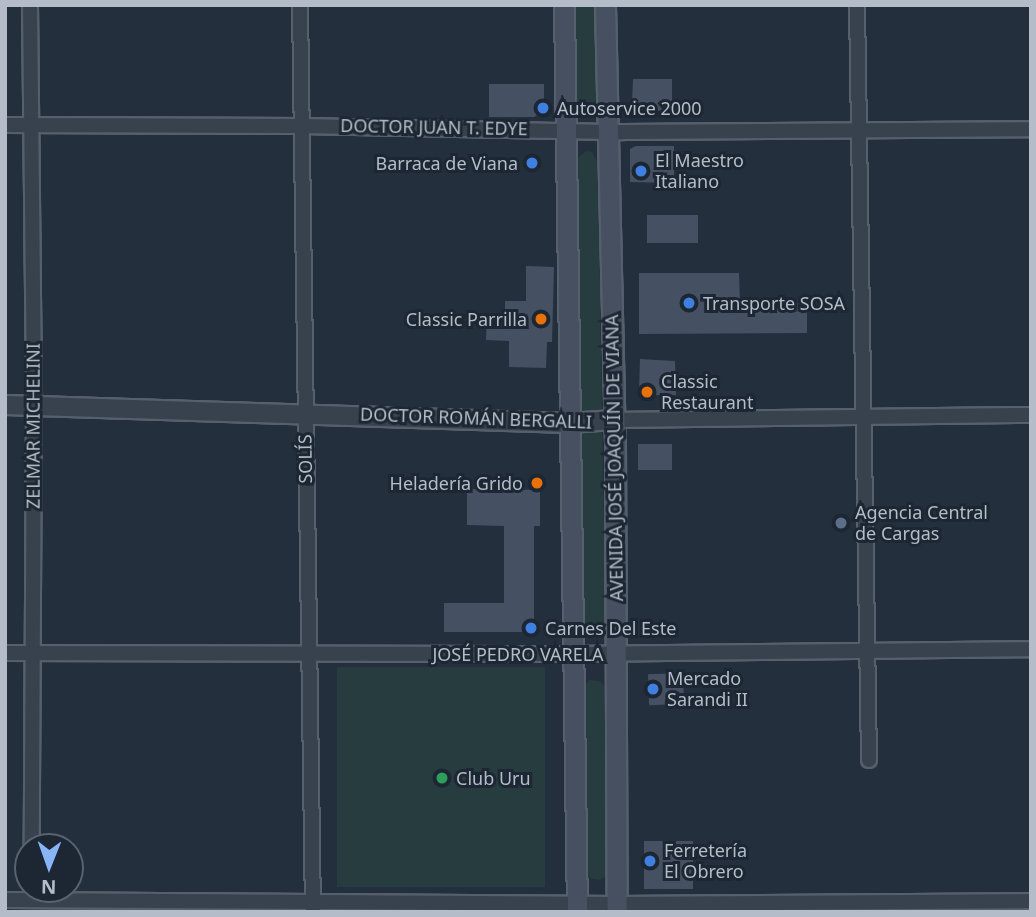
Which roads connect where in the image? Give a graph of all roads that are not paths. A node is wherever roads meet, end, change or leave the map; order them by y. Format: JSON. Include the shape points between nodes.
{"nodes":[{"id":1,"x":30,"y":5,"type":"edge"},
{"id":2,"x":300,"y":5,"type":"edge"},
{"id":3,"x":564,"y":5,"type":"edge"},
{"id":4,"x":605,"y":5,"type":"edge"},
{"id":5,"x":858,"y":5,"type":"edge"},
{"id":6,"x":5,"y":125,"type":"edge"},
{"id":7,"x":30,"y":125,"type":"junction"},
{"id":8,"x":302,"y":126,"type":"junction"},
{"id":9,"x":1031,"y":129,"type":"edge"},
{"id":10,"x":566,"y":130,"type":"junction"},
{"id":11,"x":860,"y":130,"type":"junction"},
{"id":12,"x":606,"y":131,"type":"junction"},
{"id":13,"x":5,"y":405,"type":"edge"},
{"id":14,"x":34,"y":406,"type":"junction"},
{"id":15,"x":304,"y":412,"type":"junction"},
{"id":16,"x":1031,"y":415,"type":"edge"},
{"id":17,"x":865,"y":416,"type":"junction"},
{"id":18,"x":614,"y":420,"type":"junction"},
{"id":19,"x":569,"y":423,"type":"junction"},
{"id":20,"x":1031,"y":649,"type":"edge"},
{"id":21,"x":869,"y":651,"type":"junction"},
{"id":22,"x":5,"y":653,"type":"edge"},
{"id":23,"x":617,"y":653,"type":"junction"},
{"id":24,"x":33,"y":654,"type":"junction"},
{"id":25,"x":574,"y":654,"type":"junction"},
{"id":26,"x":310,"y":655,"type":"junction"},
{"id":27,"x":869,"y":760,"type":"dead end"},
{"id":28,"x":32,"y":833,"type":"edge"},
{"id":29,"x":84,"y":901,"type":"edge"},
{"id":30,"x":1031,"y":901,"type":"edge"},
{"id":31,"x":313,"y":906,"type":"edge"},
{"id":32,"x":577,"y":907,"type":"edge"},
{"id":33,"x":617,"y":908,"type":"edge"}],
"edges":[{"from":1,"to":7,"type":"street","name":"ZELMAR MICHELINI"},
{"from":2,"to":8,"type":"street","name":"SOLÍS"},
{"from":3,"to":10,"type":"main road"},
{"from":4,"to":12,"type":"main road","name":"AVENIDA JOSÉ JOAQUÍN DE VIANA"},
{"from":5,"to":11,"type":"street"},
{"from":6,"to":7,"type":"street","name":"DOCTOR JUAN T. EDYE"},
{"from":7,"to":8,"type":"street","name":"DOCTOR JUAN T. EDYE"},
{"from":7,"to":14,"type":"street","name":"ZELMAR MICHELINI"},
{"from":8,"to":10,"type":"street","name":"DOCTOR JUAN T. EDYE"},
{"from":8,"to":15,"type":"street","name":"SOLÍS"},
{"from":9,"to":11,"type":"street","name":"DOCTOR JUAN T. EDYE"},
{"from":10,"to":12,"type":"street","name":"DOCTOR JUAN T. EDYE"},
{"from":10,"to":19,"type":"main road"},
{"from":11,"to":12,"type":"street","name":"DOCTOR JUAN T. EDYE"},
{"from":11,"to":17,"type":"street"},
{"from":12,"to":18,"type":"main road","name":"AVENIDA JOSÉ JOAQUÍN DE VIANA"},
{"from":13,"to":14,"type":"street","name":"DOCTOR ROMÁN BERGALLI"},
{"from":14,"to":15,"type":"street","name":"DOCTOR ROMÁN BERGALLI"},
{"from":14,"to":24,"type":"street","name":"ZELMAR MICHELINI"},
{"from":15,"to":19,"type":"street","name":"DOCTOR ROMÁN BERGALLI"},
{"from":15,"to":26,"type":"street","name":"SOLÍS"},
{"from":16,"to":17,"type":"street","name":"DOCTOR ROMÁN BERGALLI"},
{"from":17,"to":18,"type":"street","name":"DOCTOR ROMÁN BERGALLI"},
{"from":17,"to":21,"type":"street"},
{"from":18,"to":19,"type":"street","name":"DOCTOR ROMÁN BERGALLI"},
{"from":18,"to":23,"type":"main road","name":"AVENIDA JOSÉ JOAQUÍN DE VIANA"},
{"from":19,"to":25,"type":"main road"},
{"from":20,"to":21,"type":"street","name":"JOSÉ PEDRO VARELA"},
{"from":21,"to":23,"type":"street","name":"JOSÉ PEDRO VARELA"},
{"from":21,"to":27,"type":"street"},
{"from":22,"to":24,"type":"street","name":"JOSÉ PEDRO VARELA"},
{"from":23,"to":25,"type":"street","name":"JOSÉ PEDRO VARELA"},
{"from":23,"to":33,"type":"main road","name":"AVENIDA JOSÉ JOAQUÍN DE VIANA"},
{"from":24,"to":26,"type":"street","name":"JOSÉ PEDRO VARELA"},
{"from":24,"to":28,"type":"street","name":"ZELMAR MICHELINI"},
{"from":25,"to":26,"type":"street","name":"JOSÉ PEDRO VARELA"},
{"from":25,"to":32,"type":"main road"},
{"from":26,"to":31,"type":"street","name":"SOLÍS"},
{"from":29,"to":31,"type":"street"},
{"from":30,"to":33,"type":"street"},
{"from":31,"to":32,"type":"street"},
{"from":32,"to":33,"type":"street"}]}
